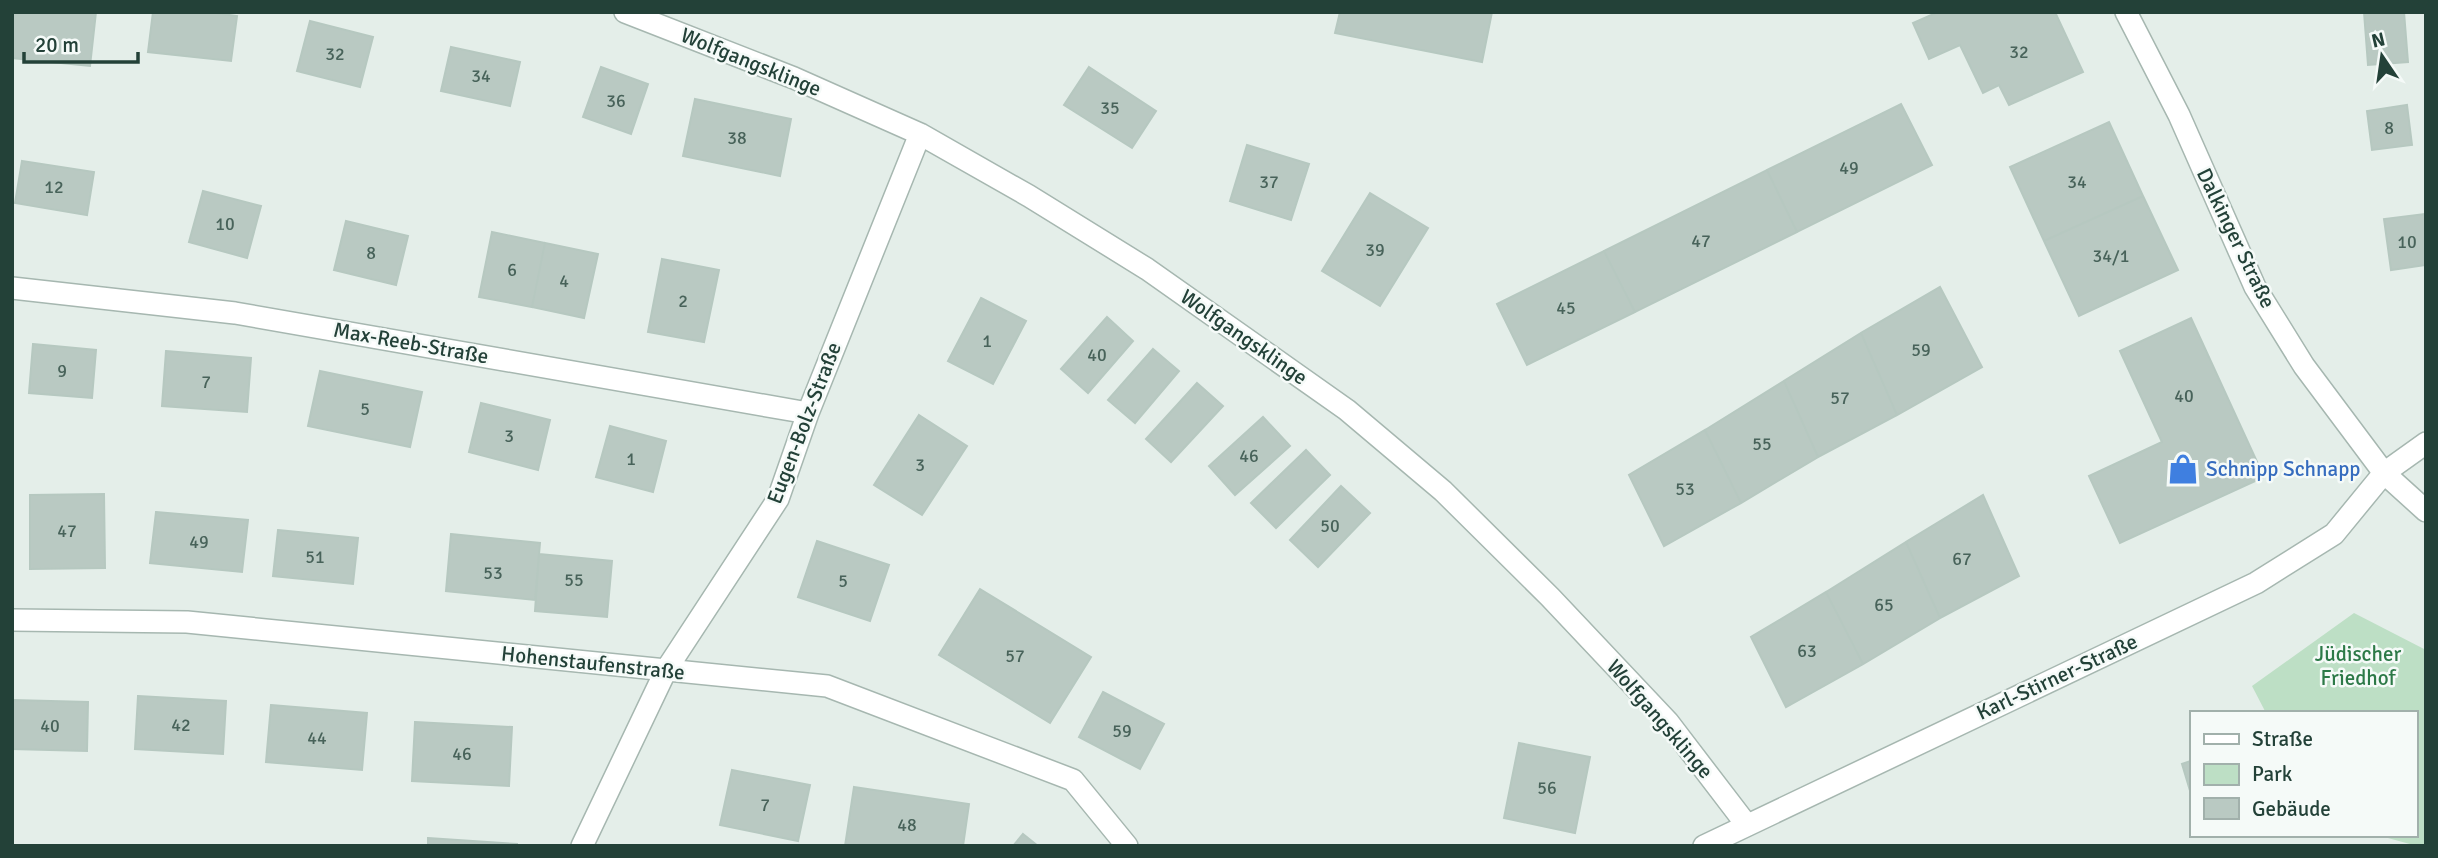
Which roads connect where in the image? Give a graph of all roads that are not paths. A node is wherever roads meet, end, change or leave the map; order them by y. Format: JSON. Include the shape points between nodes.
{"nodes":[{"id":1,"x":625,"y":12,"type":"edge"},
{"id":2,"x":2126,"y":12,"type":"edge"},
{"id":3,"x":920,"y":134,"type":"junction"},
{"id":4,"x":12,"y":288,"type":"edge"},
{"id":5,"x":808,"y":412,"type":"junction"},
{"id":6,"x":2426,"y":443,"type":"edge"},
{"id":7,"x":2384,"y":473,"type":"junction"},
{"id":8,"x":2426,"y":511,"type":"edge"},
{"id":9,"x":12,"y":620,"type":"edge"},
{"id":10,"x":666,"y":670,"type":"junction"},
{"id":11,"x":1746,"y":824,"type":"junction"},
{"id":12,"x":582,"y":846,"type":"edge"},
{"id":13,"x":1126,"y":846,"type":"edge"},
{"id":14,"x":1704,"y":846,"type":"edge"}],
"edges":[{"from":1,"to":3,"type":"street","name":"Wolfgangsklinge","via":[[794,78]]},
{"from":2,"to":7,"type":"street","name":"Dalkinger Straße","via":[[2179,116],[2255,286],[2304,366]]},
{"from":3,"to":5,"type":"street","name":"Eugen-Bolz-Straße"},
{"from":3,"to":11,"type":"street","name":"Wolfgangsklinge","via":[[1147,269],[1347,410],[1443,491],[1550,597],[1668,722]]},
{"from":4,"to":5,"type":"street","name":"Max-Reeb-Straße","via":[[235,313]]},
{"from":5,"to":10,"type":"street","name":"Eugen-Bolz-Straße","via":[[778,499]]},
{"from":6,"to":7,"type":"street","name":"Karl-Stirner-Straße"},
{"from":7,"to":8,"type":"street","name":"Dalkinger Straße"},
{"from":7,"to":11,"type":"street","name":"Karl-Stirner-Straße","via":[[2334,534],[2256,583]]},
{"from":9,"to":10,"type":"street","name":"Hohenstaufenstraße","via":[[187,621]]},
{"from":10,"to":12,"type":"street","name":"Eugen-Bolz-Straße"},
{"from":10,"to":13,"type":"street","name":"Hohenstaufenstraße","via":[[827,687],[1073,780]]},
{"from":11,"to":14,"type":"street","name":"Karl-Stirner-Straße"}]}
